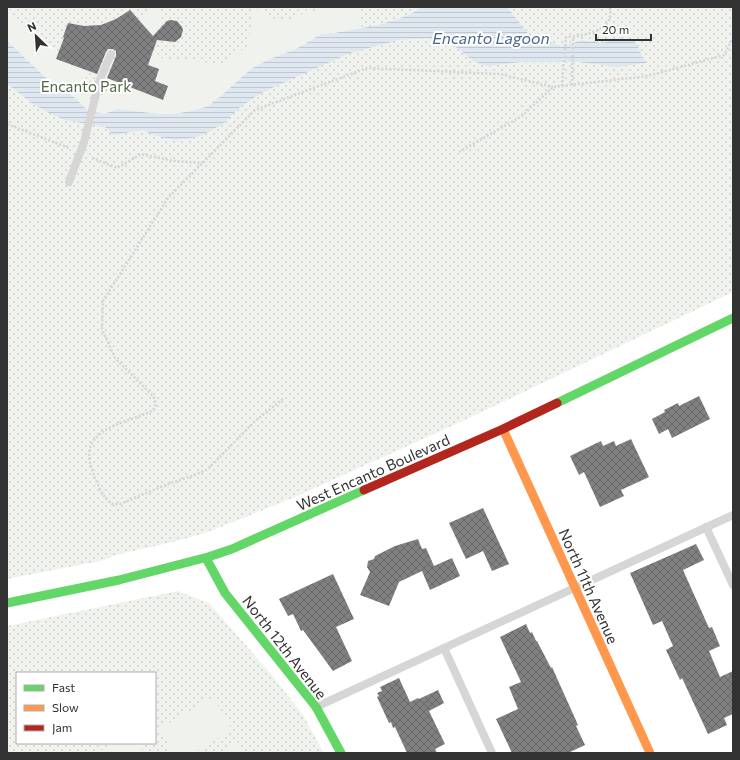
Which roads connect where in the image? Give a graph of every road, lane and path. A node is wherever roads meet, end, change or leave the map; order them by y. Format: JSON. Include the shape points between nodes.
{"nodes":[{"id":1,"x":610,"y":7,"type":"edge"},
{"id":2,"x":573,"y":37,"type":"junction"},
{"id":3,"x":733,"y":38,"type":"edge"},
{"id":4,"x":111,"y":54,"type":"dead end"},
{"id":5,"x":572,"y":85,"type":"junction"},
{"id":6,"x":562,"y":86,"type":"junction"},
{"id":7,"x":553,"y":87,"type":"junction"},
{"id":8,"x":7,"y":124,"type":"edge"},
{"id":9,"x":80,"y":152,"type":"junction"},
{"id":10,"x":459,"y":152,"type":"dead end"},
{"id":11,"x":203,"y":163,"type":"junction"},
{"id":12,"x":69,"y":182,"type":"dead end"},
{"id":13,"x":733,"y":318,"type":"edge"},
{"id":14,"x":283,"y":399,"type":"dead end"},
{"id":15,"x":503,"y":429,"type":"junction"},
{"id":16,"x":733,"y":515,"type":"edge"},
{"id":17,"x":706,"y":527,"type":"junction"},
{"id":18,"x":206,"y":558,"type":"junction"},
{"id":19,"x":733,"y":585,"type":"edge"},
{"id":20,"x":574,"y":587,"type":"junction"},
{"id":21,"x":7,"y":603,"type":"edge"},
{"id":22,"x":444,"y":648,"type":"junction"},
{"id":23,"x":316,"y":707,"type":"junction"},
{"id":24,"x":340,"y":753,"type":"edge"},
{"id":25,"x":492,"y":753,"type":"edge"},
{"id":26,"x":650,"y":753,"type":"edge"}],
"edges":[{"from":1,"to":2,"type":"path","via":[[606,25]]},
{"from":2,"to":5,"type":"path"},
{"from":2,"to":6,"type":"path","via":[[566,37]]},
{"from":3,"to":5,"type":"path","via":[[724,55],[648,76]]},
{"from":4,"to":9,"type":"lane","via":[[99,82]]},
{"from":5,"to":6,"type":"path"},
{"from":6,"to":7,"type":"path"},
{"from":7,"to":10,"type":"path","via":[[522,116]]},
{"from":7,"to":11,"type":"path","via":[[500,74],[367,68],[255,110]]},
{"from":8,"to":9,"type":"path"},
{"from":9,"to":11,"type":"path","via":[[117,168],[141,154],[174,161]]},
{"from":9,"to":12,"type":"lane"},
{"from":11,"to":14,"type":"path","via":[[168,198],[103,301],[102,329],[115,358],[154,396],[156,405],[152,411],[96,436],[88,453],[94,475],[105,498],[116,505],[194,475],[214,464],[254,422]]},
{"from":13,"to":15,"type":"street","name":"West Encanto Boulevard"},
{"from":15,"to":18,"type":"street","name":"West Encanto Boulevard","via":[[288,525]]},
{"from":15,"to":20,"type":"street","name":"North 11th Avenue"},
{"from":16,"to":17,"type":"lane"},
{"from":17,"to":19,"type":"lane"},
{"from":17,"to":20,"type":"lane"},
{"from":18,"to":21,"type":"street","name":"West Encanto Boulevard","via":[[85,588]]},
{"from":18,"to":23,"type":"street","name":"North 12th Avenue","via":[[225,593]]},
{"from":20,"to":22,"type":"lane"},
{"from":20,"to":26,"type":"street","name":"North 11th Avenue"},
{"from":22,"to":23,"type":"lane"},
{"from":22,"to":25,"type":"lane"},
{"from":23,"to":24,"type":"street","name":"North 12th Avenue"}]}
